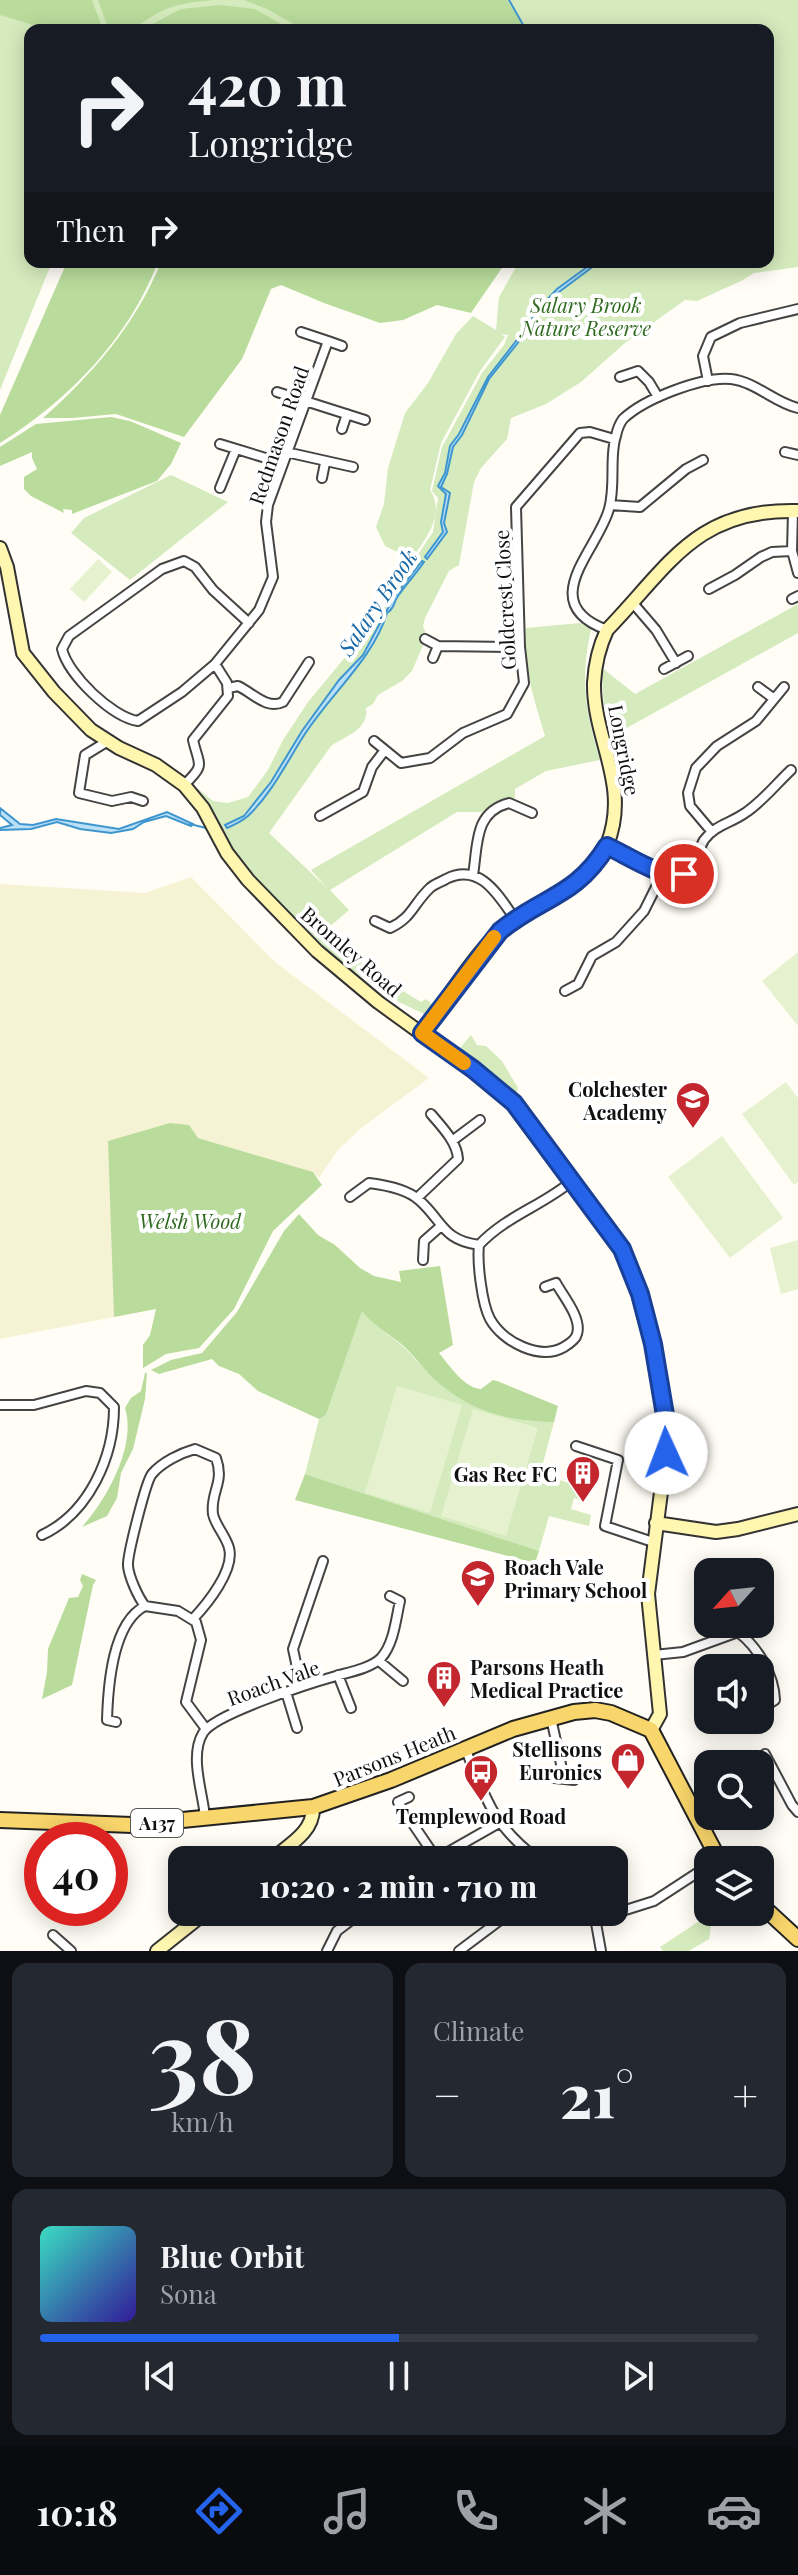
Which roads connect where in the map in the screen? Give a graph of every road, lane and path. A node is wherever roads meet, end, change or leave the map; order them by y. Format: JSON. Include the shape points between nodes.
{"nodes":[{"id":1,"x":798,"y":309,"type":"edge"},
{"id":2,"x":301,"y":332,"type":"dead end"},
{"id":3,"x":328,"y":341,"type":"junction"},
{"id":4,"x":342,"y":346,"type":"dead end"},
{"id":5,"x":620,"y":377,"type":"dead end"},
{"id":6,"x":708,"y":381,"type":"junction"},
{"id":7,"x":277,"y":392,"type":"dead end"},
{"id":8,"x":658,"y":397,"type":"junction"},
{"id":9,"x":305,"y":401,"type":"junction"},
{"id":10,"x":798,"y":408,"type":"edge"},
{"id":11,"x":347,"y":414,"type":"junction"},
{"id":12,"x":365,"y":420,"type":"dead end"},
{"id":13,"x":342,"y":429,"type":"dead end"},
{"id":14,"x":614,"y":439,"type":"junction"},
{"id":15,"x":220,"y":444,"type":"dead end"},
{"id":16,"x":236,"y":449,"type":"junction"},
{"id":17,"x":286,"y":452,"type":"junction"},
{"id":18,"x":785,"y":452,"type":"dead end"},
{"id":19,"x":798,"y":455,"type":"edge"},
{"id":20,"x":703,"y":460,"type":"dead end"},
{"id":21,"x":282,"y":463,"type":"junction"},
{"id":22,"x":325,"y":463,"type":"junction"},
{"id":23,"x":353,"y":467,"type":"dead end"},
{"id":24,"x":322,"y":478,"type":"dead end"},
{"id":25,"x":220,"y":488,"type":"dead end"},
{"id":26,"x":610,"y":505,"type":"junction"},
{"id":27,"x":796,"y":511,"type":"edge"},
{"id":28,"x":0,"y":548,"type":"edge"},
{"id":29,"x":792,"y":551,"type":"junction"},
{"id":30,"x":798,"y":573,"type":"edge"},
{"id":31,"x":709,"y":589,"type":"dead end"},
{"id":32,"x":632,"y":602,"type":"junction"},
{"id":33,"x":249,"y":623,"type":"junction"},
{"id":34,"x":607,"y":630,"type":"junction"},
{"id":35,"x":425,"y":639,"type":"dead end"},
{"id":36,"x":438,"y":646,"type":"junction"},
{"id":37,"x":520,"y":647,"type":"junction"},
{"id":38,"x":688,"y":656,"type":"dead end"},
{"id":39,"x":433,"y":658,"type":"dead end"},
{"id":40,"x":309,"y":662,"type":"dead end"},
{"id":41,"x":676,"y":663,"type":"junction"},
{"id":42,"x":215,"y":664,"type":"junction"},
{"id":43,"x":664,"y":669,"type":"dead end"},
{"id":44,"x":758,"y":687,"type":"dead end"},
{"id":45,"x":784,"y":687,"type":"dead end"},
{"id":46,"x":228,"y":688,"type":"junction"},
{"id":47,"x":773,"y":698,"type":"junction"},
{"id":48,"x":108,"y":741,"type":"junction"},
{"id":49,"x":374,"y":741,"type":"dead end"},
{"id":50,"x":385,"y":750,"type":"junction"},
{"id":51,"x":791,"y":770,"type":"dead end"},
{"id":52,"x":184,"y":785,"type":"junction"},
{"id":53,"x":143,"y":801,"type":"dead end"},
{"id":54,"x":532,"y":813,"type":"dead end"},
{"id":55,"x":320,"y":816,"type":"dead end"},
{"id":56,"x":712,"y":832,"type":"junction"},
{"id":57,"x":607,"y":846,"type":"junction"},
{"id":58,"x":663,"y":873,"type":"junction"},
{"id":59,"x":473,"y":875,"type":"junction"},
{"id":60,"x":515,"y":919,"type":"junction"},
{"id":61,"x":375,"y":921,"type":"dead end"},
{"id":62,"x":390,"y":928,"type":"junction"},
{"id":63,"x":388,"y":939,"type":"dead end"},
{"id":64,"x":565,"y":991,"type":"dead end"},
{"id":65,"x":422,"y":1033,"type":"junction"},
{"id":66,"x":431,"y":1114,"type":"dead end"},
{"id":67,"x":480,"y":1120,"type":"dead end"},
{"id":68,"x":452,"y":1141,"type":"junction"},
{"id":69,"x":572,"y":1181,"type":"junction"},
{"id":70,"x":350,"y":1197,"type":"dead end"},
{"id":71,"x":417,"y":1198,"type":"junction"},
{"id":72,"x":441,"y":1226,"type":"junction"},
{"id":73,"x":479,"y":1245,"type":"junction"},
{"id":74,"x":423,"y":1260,"type":"dead end"},
{"id":75,"x":566,"y":1277,"type":"dead end"},
{"id":76,"x":556,"y":1283,"type":"junction"},
{"id":77,"x":545,"y":1287,"type":"dead end"},
{"id":78,"x":0,"y":1405,"type":"edge"},
{"id":79,"x":576,"y":1446,"type":"dead end"},
{"id":80,"x":798,"y":1514,"type":"edge"},
{"id":81,"x":656,"y":1523,"type":"junction"},
{"id":82,"x":42,"y":1535,"type":"dead end"},
{"id":83,"x":653,"y":1542,"type":"junction"},
{"id":84,"x":323,"y":1561,"type":"dead end"},
{"id":85,"x":390,"y":1596,"type":"dead end"},
{"id":86,"x":145,"y":1606,"type":"junction"},
{"id":87,"x":193,"y":1619,"type":"junction"},
{"id":88,"x":713,"y":1638,"type":"edge"},
{"id":89,"x":654,"y":1655,"type":"junction"},
{"id":90,"x":379,"y":1661,"type":"junction"},
{"id":91,"x":338,"y":1675,"type":"junction"},
{"id":92,"x":403,"y":1681,"type":"dead end"},
{"id":93,"x":301,"y":1686,"type":"junction"},
{"id":94,"x":286,"y":1692,"type":"junction"},
{"id":95,"x":351,"y":1708,"type":"dead end"},
{"id":96,"x":551,"y":1718,"type":"junction"},
{"id":97,"x":116,"y":1722,"type":"dead end"},
{"id":98,"x":297,"y":1728,"type":"dead end"},
{"id":99,"x":206,"y":1729,"type":"junction"},
{"id":100,"x":651,"y":1730,"type":"junction"},
{"id":101,"x":465,"y":1748,"type":"junction"},
{"id":102,"x":782,"y":1763,"type":"dead end"},
{"id":103,"x":774,"y":1767,"type":"edge"},
{"id":104,"x":774,"y":1772,"type":"edge"},
{"id":105,"x":545,"y":1777,"type":"dead end"},
{"id":106,"x":564,"y":1778,"type":"junction"},
{"id":107,"x":574,"y":1780,"type":"dead end"},
{"id":108,"x":409,"y":1797,"type":"dead end"},
{"id":109,"x":313,"y":1807,"type":"junction"},
{"id":110,"x":798,"y":1812,"type":"edge"},
{"id":111,"x":205,"y":1817,"type":"junction"},
{"id":112,"x":0,"y":1820,"type":"edge"},
{"id":113,"x":499,"y":1823,"type":"junction"},
{"id":114,"x":287,"y":1846,"type":"edge"},
{"id":115,"x":426,"y":1846,"type":"edge"},
{"id":116,"x":457,"y":1846,"type":"edge"},
{"id":117,"x":521,"y":1846,"type":"edge"},
{"id":118,"x":711,"y":1846,"type":"edge"},
{"id":119,"x":694,"y":1875,"type":"edge"},
{"id":120,"x":628,"y":1908,"type":"edge"},
{"id":121,"x":774,"y":1917,"type":"edge"},
{"id":122,"x":188,"y":1926,"type":"edge"},
{"id":123,"x":344,"y":1926,"type":"edge"},
{"id":124,"x":492,"y":1926,"type":"edge"},
{"id":125,"x":597,"y":1926,"type":"edge"},
{"id":126,"x":53,"y":1935,"type":"dead end"},
{"id":127,"x":75,"y":1938,"type":"dead end"},
{"id":128,"x":798,"y":1939,"type":"edge"},
{"id":129,"x":69,"y":1948,"type":"edge"},
{"id":130,"x":157,"y":1951,"type":"edge"},
{"id":131,"x":327,"y":1951,"type":"edge"},
{"id":132,"x":459,"y":1951,"type":"edge"},
{"id":133,"x":601,"y":1951,"type":"edge"}],
"edges":[{"from":1,"to":6,"type":"street","via":[[749,320],[711,337],[703,356]]},
{"from":2,"to":3,"type":"street"},
{"from":3,"to":4,"type":"street"},
{"from":3,"to":9,"type":"street","name":"Redmason Road"},
{"from":5,"to":8,"type":"street","via":[[638,371]]},
{"from":6,"to":8,"type":"street"},
{"from":6,"to":10,"type":"street","via":[[732,379]]},
{"from":7,"to":9,"type":"street"},
{"from":8,"to":14,"type":"street","via":[[622,420]]},
{"from":9,"to":11,"type":"street"},
{"from":9,"to":17,"type":"street","name":"Redmason Road"},
{"from":11,"to":12,"type":"street"},
{"from":11,"to":13,"type":"street"},
{"from":14,"to":26,"type":"street"},
{"from":14,"to":37,"type":"street","name":"Goldcrest Close","via":[[580,433],[516,507]]},
{"from":15,"to":16,"type":"street"},
{"from":16,"to":21,"type":"street"},
{"from":16,"to":25,"type":"street"},
{"from":17,"to":21,"type":"street","name":"Redmason Road"},
{"from":17,"to":22,"type":"street"},
{"from":18,"to":19,"type":"street"},
{"from":20,"to":26,"type":"street","via":[[640,507]]},
{"from":21,"to":33,"type":"street","name":"Redmason Road","via":[[266,522],[273,577]]},
{"from":22,"to":23,"type":"street"},
{"from":22,"to":24,"type":"street"},
{"from":26,"to":34,"type":"street","via":[[576,573],[573,598],[591,624]]},
{"from":27,"to":29,"type":"street"},
{"from":27,"to":32,"type":"street","name":"Longridge","via":[[759,512],[689,542]]},
{"from":28,"to":48,"type":"street","name":"Bromley Road","via":[[28,661],[76,716]]},
{"from":29,"to":30,"type":"street"},
{"from":29,"to":31,"type":"street","via":[[761,557]]},
{"from":32,"to":34,"type":"street","name":"Longridge"},
{"from":32,"to":41,"type":"street"},
{"from":33,"to":42,"type":"street","name":"Redmason Road"},
{"from":33,"to":42,"type":"street","name":"Redmason Road","via":[[184,561],[162,569],[69,636],[62,649],[76,677],[123,718],[138,721]]},
{"from":34,"to":57,"type":"street","name":"Longridge","via":[[594,684],[616,806]]},
{"from":35,"to":36,"type":"street"},
{"from":36,"to":37,"type":"street"},
{"from":36,"to":39,"type":"street"},
{"from":37,"to":50,"type":"street","name":"Goldcrest Close","via":[[524,683],[507,714],[463,733],[430,758],[401,763]]},
{"from":38,"to":41,"type":"street"},
{"from":40,"to":46,"type":"street","via":[[278,705],[238,686]]},
{"from":41,"to":43,"type":"street"},
{"from":42,"to":46,"type":"street"},
{"from":44,"to":47,"type":"street"},
{"from":45,"to":47,"type":"street"},
{"from":46,"to":52,"type":"street","via":[[224,703],[193,740],[201,762]]},
{"from":47,"to":56,"type":"street","via":[[756,721],[717,746],[696,768],[688,793],[690,806]]},
{"from":48,"to":52,"type":"street","name":"Bromley Road"},
{"from":48,"to":53,"type":"street","via":[[85,755],[79,793]]},
{"from":49,"to":50,"type":"street","name":"Goldcrest Close"},
{"from":50,"to":55,"type":"street","via":[[363,792]]},
{"from":51,"to":56,"type":"street","via":[[745,813]]},
{"from":52,"to":65,"type":"street","name":"Bromley Road","via":[[234,862],[273,907],[351,981]]},
{"from":54,"to":59,"type":"street","via":[[509,803],[492,809],[484,818]]},
{"from":56,"to":58,"type":"street","via":[[690,871],[677,876]]},
{"from":57,"to":58,"type":"street"},
{"from":57,"to":60,"type":"street","name":"Longridge","via":[[574,885]]},
{"from":58,"to":64,"type":"street","via":[[644,911],[616,942],[592,956],[578,984]]},
{"from":59,"to":60,"type":"street","via":[[495,890]]},
{"from":59,"to":62,"type":"street","via":[[452,876],[431,887],[405,921]]},
{"from":60,"to":65,"type":"street","name":"Longridge","via":[[491,940]]},
{"from":61,"to":62,"type":"street"},
{"from":62,"to":63,"type":"street"},
{"from":65,"to":69,"type":"street","name":"Bromley Road","via":[[505,1094]]},
{"from":66,"to":68,"type":"street"},
{"from":67,"to":68,"type":"street"},
{"from":68,"to":71,"type":"street","via":[[458,1159]]},
{"from":69,"to":73,"type":"street","via":[[541,1205],[515,1214]]},
{"from":69,"to":81,"type":"street","name":"Bromley Road","via":[[628,1260],[653,1344],[666,1421]]},
{"from":70,"to":71,"type":"street","via":[[369,1183]]},
{"from":71,"to":72,"type":"street"},
{"from":72,"to":73,"type":"street","via":[[450,1237]]},
{"from":72,"to":74,"type":"street","via":[[424,1241]]},
{"from":73,"to":76,"type":"street","via":[[489,1318],[503,1336],[520,1345],[551,1353],[578,1333]]},
{"from":75,"to":76,"type":"street"},
{"from":76,"to":77,"type":"street"},
{"from":78,"to":82,"type":"street","via":[[34,1405],[86,1391],[100,1393],[114,1407],[114,1430],[96,1481],[65,1520]]},
{"from":79,"to":83,"type":"street","via":[[618,1460],[605,1526]]},
{"from":80,"to":81,"type":"street","via":[[716,1532]]},
{"from":81,"to":83,"type":"street","name":"Bromley Road"},
{"from":83,"to":89,"type":"street","name":"Bromley Road","via":[[648,1594]]},
{"from":84,"to":93,"type":"street","via":[[293,1649]]},
{"from":85,"to":90,"type":"street","via":[[401,1596],[388,1648]]},
{"from":86,"to":87,"type":"street"},
{"from":86,"to":87,"type":"street","via":[[128,1569],[145,1485],[152,1473],[195,1449],[216,1458],[221,1473],[213,1516],[230,1560]]},
{"from":86,"to":97,"type":"street","via":[[124,1629],[109,1682],[107,1720]]},
{"from":87,"to":99,"type":"street","via":[[201,1640],[186,1702]]},
{"from":88,"to":89,"type":"street","via":[[683,1652]]},
{"from":89,"to":100,"type":"street","name":"Bromley Road","via":[[660,1714]]},
{"from":90,"to":91,"type":"street","name":"Roach Vale"},
{"from":90,"to":92,"type":"street"},
{"from":91,"to":93,"type":"street","name":"Roach Vale"},
{"from":91,"to":95,"type":"street"},
{"from":93,"to":94,"type":"street","name":"Roach Vale"},
{"from":94,"to":98,"type":"street"},
{"from":94,"to":99,"type":"street","name":"Roach Vale"},
{"from":96,"to":100,"type":"main road","name":"Parsons Heath","number":"A137","via":[[595,1710]]},
{"from":96,"to":101,"type":"main road","name":"Parsons Heath","number":"A137"},
{"from":96,"to":106,"type":"street"},
{"from":99,"to":111,"type":"street","via":[[198,1751]]},
{"from":100,"to":118,"type":"main road"},
{"from":101,"to":109,"type":"main road","name":"Parsons Heath","number":"A137"},
{"from":101,"to":113,"type":"street"},
{"from":102,"to":103,"type":"street"},
{"from":104,"to":110,"type":"street"},
{"from":105,"to":106,"type":"street"},
{"from":106,"to":107,"type":"street"},
{"from":108,"to":115,"type":"street","via":[[398,1802]]},
{"from":109,"to":111,"type":"main road","name":"Parsons Heath","number":"A137"},
{"from":109,"to":114,"type":"street","via":[[309,1827]]},
{"from":111,"to":112,"type":"main road","name":"Parsons Heath","number":"A137","via":[[132,1825]]},
{"from":113,"to":116,"type":"street"},
{"from":113,"to":117,"type":"street"},
{"from":119,"to":120,"type":"street","via":[[654,1901]]},
{"from":121,"to":128,"type":"main road"},
{"from":122,"to":130,"type":"street"},
{"from":123,"to":131,"type":"street"},
{"from":124,"to":132,"type":"street"},
{"from":125,"to":133,"type":"street"},
{"from":126,"to":129,"type":"street"},
{"from":127,"to":129,"type":"street"}]}
